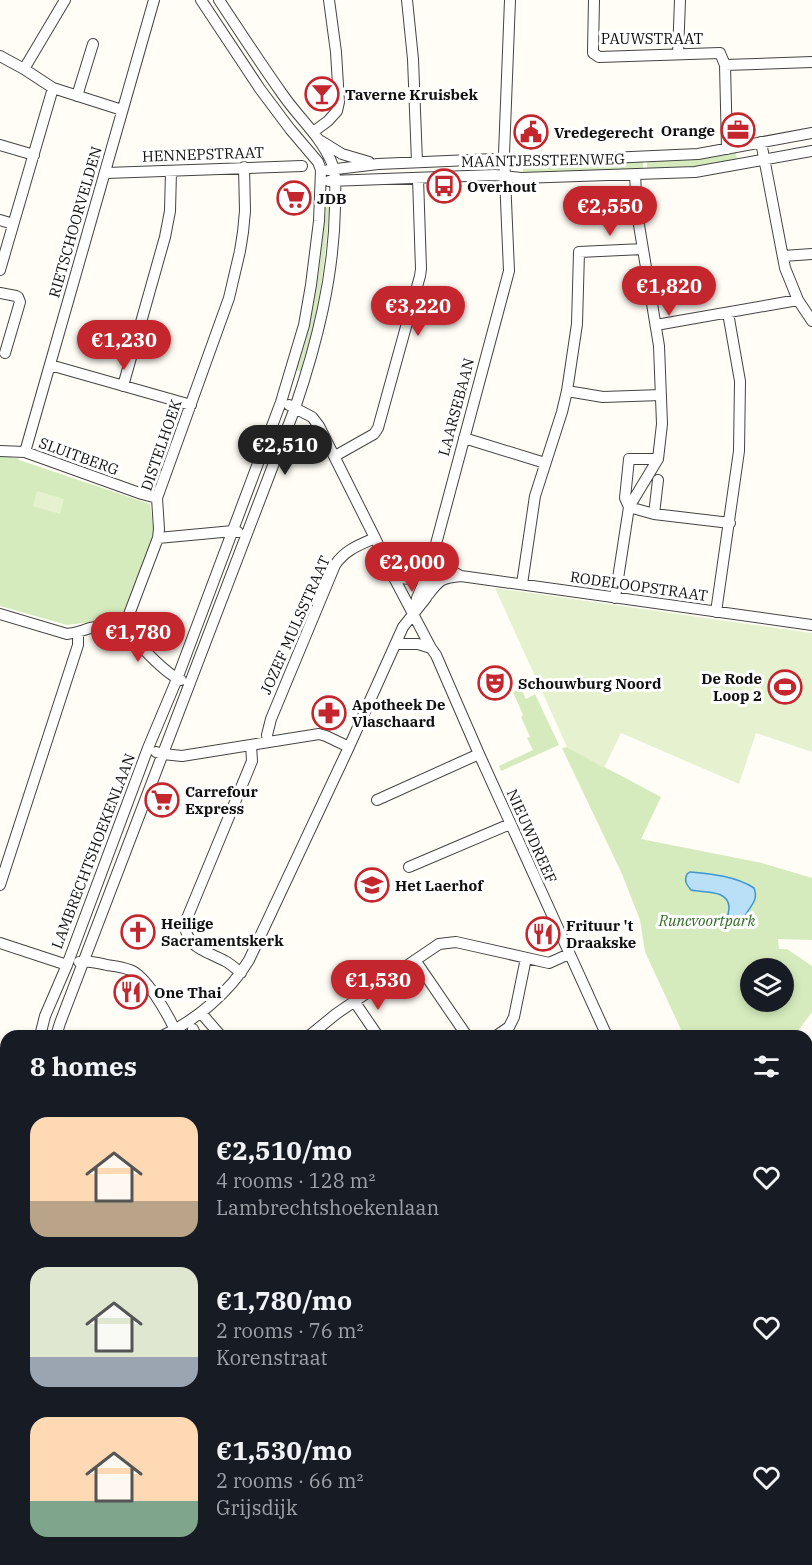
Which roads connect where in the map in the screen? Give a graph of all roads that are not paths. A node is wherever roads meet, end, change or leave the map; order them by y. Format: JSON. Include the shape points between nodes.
{"nodes":[{"id":1,"x":65,"y":0,"type":"edge"},
{"id":2,"x":154,"y":0,"type":"edge"},
{"id":3,"x":201,"y":0,"type":"edge"},
{"id":4,"x":219,"y":0,"type":"edge"},
{"id":5,"x":329,"y":0,"type":"edge"},
{"id":6,"x":407,"y":0,"type":"edge"},
{"id":7,"x":510,"y":0,"type":"edge"},
{"id":8,"x":594,"y":0,"type":"edge"},
{"id":9,"x":680,"y":0,"type":"edge"},
{"id":10,"x":93,"y":44,"type":"dead end"},
{"id":11,"x":678,"y":54,"type":"junction"},
{"id":12,"x":0,"y":56,"type":"edge"},
{"id":13,"x":812,"y":62,"type":"edge"},
{"id":14,"x":725,"y":65,"type":"junction"},
{"id":15,"x":24,"y":69,"type":"junction"},
{"id":16,"x":53,"y":88,"type":"junction"},
{"id":17,"x":77,"y":96,"type":"junction"},
{"id":18,"x":122,"y":110,"type":"junction"},
{"id":19,"x":812,"y":133,"type":"edge"},
{"id":20,"x":316,"y":135,"type":"junction"},
{"id":21,"x":761,"y":142,"type":"junction"},
{"id":22,"x":0,"y":145,"type":"edge"},
{"id":23,"x":727,"y":149,"type":"junction"},
{"id":24,"x":812,"y":151,"type":"edge"},
{"id":25,"x":34,"y":154,"type":"junction"},
{"id":26,"x":505,"y":160,"type":"junction"},
{"id":27,"x":764,"y":160,"type":"junction"},
{"id":28,"x":417,"y":162,"type":"junction"},
{"id":29,"x":378,"y":164,"type":"junction"},
{"id":30,"x":302,"y":165,"type":"dead end"},
{"id":31,"x":244,"y":167,"type":"junction"},
{"id":32,"x":171,"y":171,"type":"junction"},
{"id":33,"x":106,"y":173,"type":"junction"},
{"id":34,"x":635,"y":174,"type":"junction"},
{"id":35,"x":321,"y":175,"type":"junction"},
{"id":36,"x":335,"y":175,"type":"junction"},
{"id":37,"x":506,"y":176,"type":"junction"},
{"id":38,"x":418,"y":178,"type":"junction"},
{"id":39,"x":0,"y":220,"type":"edge"},
{"id":40,"x":13,"y":224,"type":"junction"},
{"id":41,"x":643,"y":249,"type":"junction"},
{"id":42,"x":812,"y":254,"type":"edge"},
{"id":43,"x":783,"y":256,"type":"junction"},
{"id":44,"x":0,"y":270,"type":"edge"},
{"id":45,"x":0,"y":293,"type":"edge"},
{"id":46,"x":798,"y":300,"type":"junction"},
{"id":47,"x":728,"y":313,"type":"junction"},
{"id":48,"x":812,"y":321,"type":"edge"},
{"id":49,"x":656,"y":325,"type":"junction"},
{"id":50,"x":5,"y":353,"type":"dead end"},
{"id":51,"x":50,"y":365,"type":"junction"},
{"id":52,"x":123,"y":386,"type":"junction"},
{"id":53,"x":567,"y":391,"type":"junction"},
{"id":54,"x":661,"y":396,"type":"junction"},
{"id":55,"x":280,"y":402,"type":"junction"},
{"id":56,"x":191,"y":405,"type":"junction"},
{"id":57,"x":295,"y":408,"type":"junction"},
{"id":58,"x":464,"y":438,"type":"junction"},
{"id":59,"x":0,"y":451,"type":"edge"},
{"id":60,"x":25,"y":452,"type":"junction"},
{"id":61,"x":335,"y":456,"type":"junction"},
{"id":62,"x":658,"y":459,"type":"junction"},
{"id":63,"x":546,"y":464,"type":"junction"},
{"id":64,"x":658,"y":480,"type":"dead end"},
{"id":65,"x":157,"y":498,"type":"junction"},
{"id":66,"x":628,"y":507,"type":"junction"},
{"id":67,"x":654,"y":514,"type":"junction"},
{"id":68,"x":730,"y":523,"type":"junction"},
{"id":69,"x":233,"y":531,"type":"junction"},
{"id":70,"x":247,"y":535,"type":"junction"},
{"id":71,"x":158,"y":538,"type":"junction"},
{"id":72,"x":375,"y":538,"type":"junction"},
{"id":73,"x":429,"y":570,"type":"junction"},
{"id":74,"x":392,"y":574,"type":"junction"},
{"id":75,"x":461,"y":576,"type":"junction"},
{"id":76,"x":445,"y":578,"type":"junction"},
{"id":77,"x":522,"y":584,"type":"junction"},
{"id":78,"x":426,"y":598,"type":"junction"},
{"id":79,"x":615,"y":598,"type":"junction"},
{"id":80,"x":716,"y":612,"type":"junction"},
{"id":81,"x":0,"y":614,"type":"edge"},
{"id":82,"x":414,"y":614,"type":"junction"},
{"id":83,"x":123,"y":625,"type":"junction"},
{"id":84,"x":812,"y":626,"type":"edge"},
{"id":85,"x":78,"y":633,"type":"junction"},
{"id":86,"x":396,"y":644,"type":"junction"},
{"id":87,"x":431,"y":648,"type":"junction"},
{"id":88,"x":177,"y":679,"type":"junction"},
{"id":89,"x":190,"y":684,"type":"junction"},
{"id":90,"x":268,"y":742,"type":"junction"},
{"id":91,"x":251,"y":745,"type":"junction"},
{"id":92,"x":349,"y":747,"type":"junction"},
{"id":93,"x":148,"y":748,"type":"junction"},
{"id":94,"x":163,"y":754,"type":"junction"},
{"id":95,"x":478,"y":754,"type":"junction"},
{"id":96,"x":377,"y":800,"type":"dead end"},
{"id":97,"x":510,"y":824,"type":"junction"},
{"id":98,"x":409,"y":867,"type":"dead end"},
{"id":99,"x":0,"y":885,"type":"edge"},
{"id":100,"x":0,"y":943,"type":"edge"},
{"id":101,"x":569,"y":954,"type":"junction"},
{"id":102,"x":526,"y":958,"type":"junction"},
{"id":103,"x":415,"y":960,"type":"junction"},
{"id":104,"x":84,"y":961,"type":"junction"},
{"id":105,"x":67,"y":965,"type":"junction"},
{"id":106,"x":241,"y":973,"type":"junction"},
{"id":107,"x":354,"y":1001,"type":"junction"},
{"id":108,"x":201,"y":1013,"type":"junction"},
{"id":109,"x":42,"y":1030,"type":"edge"},
{"id":110,"x":58,"y":1030,"type":"edge"},
{"id":111,"x":175,"y":1030,"type":"joint"},
{"id":112,"x":217,"y":1030,"type":"edge"},
{"id":113,"x":316,"y":1030,"type":"edge"},
{"id":114,"x":374,"y":1030,"type":"edge"},
{"id":115,"x":463,"y":1030,"type":"edge"},
{"id":116,"x":505,"y":1030,"type":"edge"},
{"id":117,"x":604,"y":1030,"type":"edge"}],
"edges":[{"from":1,"to":15,"type":"street"},
{"from":2,"to":18,"type":"street","name":"RIETSCHOORVELDEN"},
{"from":3,"to":35,"type":"street","via":[[260,89],[318,162]]},
{"from":4,"to":20,"type":"street","via":[[284,97]]},
{"from":5,"to":20,"type":"street","via":[[339,102],[337,111]]},
{"from":6,"to":28,"type":"street"},
{"from":7,"to":26,"type":"street","name":"LAARSEBAAN"},
{"from":8,"to":11,"type":"street","name":"PAUWSTRAAT","via":[[593,53],[599,57]]},
{"from":9,"to":11,"type":"street"},
{"from":10,"to":17,"type":"street"},
{"from":11,"to":14,"type":"street","name":"PAUWSTRAAT","via":[[720,53]]},
{"from":12,"to":15,"type":"street"},
{"from":13,"to":14,"type":"street","name":"PAUWSTRAAT"},
{"from":14,"to":23,"type":"street"},
{"from":15,"to":16,"type":"street"},
{"from":16,"to":17,"type":"street"},
{"from":16,"to":25,"type":"street"},
{"from":17,"to":18,"type":"street"},
{"from":18,"to":33,"type":"street","name":"RIETSCHOORVELDEN"},
{"from":19,"to":21,"type":"street","name":"MAANTJESSTEENWEG"},
{"from":20,"to":29,"type":"street","via":[[342,154]]},
{"from":20,"to":36,"type":"street"},
{"from":21,"to":23,"type":"street","name":"MAANTJESSTEENWEG"},
{"from":21,"to":27,"type":"street"},
{"from":22,"to":25,"type":"street"},
{"from":23,"to":26,"type":"street","name":"MAANTJESSTEENWEG","via":[[698,154]]},
{"from":24,"to":27,"type":"street","name":"MAANTJESSTEENWEG"},
{"from":25,"to":40,"type":"street"},
{"from":26,"to":28,"type":"street","name":"MAANTJESSTEENWEG"},
{"from":26,"to":37,"type":"street","name":"LAARSEBAAN"},
{"from":27,"to":34,"type":"street","name":"MAANTJESSTEENWEG","via":[[695,172]]},
{"from":27,"to":43,"type":"street"},
{"from":28,"to":29,"type":"street","name":"MAANTJESSTEENWEG"},
{"from":29,"to":36,"type":"street","name":"MAANTJESSTEENWEG"},
{"from":30,"to":31,"type":"street","name":"HENNEPSTRAAT"},
{"from":31,"to":32,"type":"street","name":"HENNEPSTRAAT"},
{"from":31,"to":56,"type":"street","name":"DISTELHOEK","via":[[245,211],[238,259],[229,298]]},
{"from":32,"to":33,"type":"street","name":"HENNEPSTRAAT"},
{"from":32,"to":52,"type":"street","via":[[165,237]]},
{"from":33,"to":51,"type":"street","name":"RIETSCHOORVELDEN"},
{"from":34,"to":37,"type":"street","name":"MAANTJESSTEENWEG"},
{"from":34,"to":41,"type":"street"},
{"from":35,"to":36,"type":"street","name":"MAANTJESSTEENWEG"},
{"from":35,"to":55,"type":"street","name":"LAMBRECHTSHOEKENLAAN","via":[[316,253],[304,325]]},
{"from":36,"to":38,"type":"street","name":"MAANTJESSTEENWEG"},
{"from":36,"to":57,"type":"street","name":"LAMBRECHTSHOEKENLAAN","via":[[326,293]]},
{"from":37,"to":38,"type":"street","name":"MAANTJESSTEENWEG"},
{"from":37,"to":58,"type":"street","name":"LAARSEBAAN","via":[[509,271]]},
{"from":38,"to":61,"type":"street","via":[[420,276],[378,428]]},
{"from":39,"to":40,"type":"street"},
{"from":40,"to":44,"type":"street"},
{"from":41,"to":49,"type":"street"},
{"from":41,"to":53,"type":"street","via":[[579,252],[577,324]]},
{"from":42,"to":43,"type":"street"},
{"from":43,"to":46,"type":"street"},
{"from":45,"to":50,"type":"street","via":[[16,296],[20,302]]},
{"from":46,"to":47,"type":"street"},
{"from":46,"to":48,"type":"street"},
{"from":47,"to":49,"type":"street"},
{"from":47,"to":68,"type":"street","via":[[740,381],[740,451]]},
{"from":49,"to":54,"type":"street"},
{"from":51,"to":52,"type":"street"},
{"from":51,"to":60,"type":"street","name":"RIETSCHOORVELDEN"},
{"from":52,"to":56,"type":"street"},
{"from":53,"to":54,"type":"street","via":[[603,396]]},
{"from":53,"to":63,"type":"street"},
{"from":54,"to":62,"type":"street"},
{"from":55,"to":57,"type":"street"},
{"from":55,"to":69,"type":"street","name":"LAMBRECHTSHOEKENLAAN"},
{"from":56,"to":65,"type":"street","name":"DISTELHOEK"},
{"from":57,"to":61,"type":"street","name":"NIEUWDREEF","via":[[312,417]]},
{"from":57,"to":70,"type":"street","name":"LAMBRECHTSHOEKENLAAN"},
{"from":58,"to":63,"type":"street"},
{"from":58,"to":73,"type":"street","name":"LAARSEBAAN"},
{"from":59,"to":60,"type":"street","name":"SLUITBERG"},
{"from":60,"to":65,"type":"street","name":"SLUITBERG"},
{"from":61,"to":72,"type":"street","name":"NIEUWDREEF"},
{"from":62,"to":66,"type":"street"},
{"from":62,"to":66,"type":"street","via":[[629,459]]},
{"from":63,"to":77,"type":"street","via":[[535,496]]},
{"from":64,"to":67,"type":"street"},
{"from":65,"to":71,"type":"street","name":"DISTELHOEK"},
{"from":66,"to":67,"type":"street"},
{"from":66,"to":79,"type":"street"},
{"from":67,"to":68,"type":"street"},
{"from":68,"to":80,"type":"street"},
{"from":69,"to":70,"type":"street"},
{"from":69,"to":71,"type":"street"},
{"from":69,"to":88,"type":"street","name":"LAMBRECHTSHOEKENLAAN"},
{"from":70,"to":89,"type":"street","name":"LAMBRECHTSHOEKENLAAN"},
{"from":71,"to":83,"type":"street","name":"DISTELHOEK"},
{"from":72,"to":74,"type":"street","name":"NIEUWDREEF"},
{"from":72,"to":90,"type":"street","name":"JOZEF MULSSTRAAT","via":[[347,551],[335,565],[271,718]]},
{"from":73,"to":74,"type":"street","via":[[417,578],[403,579]]},
{"from":73,"to":75,"type":"street","name":"RODELOOPSTRAAT","via":[[452,571]]},
{"from":73,"to":76,"type":"street"},
{"from":73,"to":78,"type":"street","name":"LAARSEBAAN"},
{"from":73,"to":82,"type":"street","name":"LAARSEBAAN"},
{"from":74,"to":82,"type":"street","name":"NIEUWDREEF"},
{"from":75,"to":76,"type":"street","name":"RODELOOPSTRAAT"},
{"from":75,"to":77,"type":"street","name":"RODELOOPSTRAAT"},
{"from":76,"to":78,"type":"street"},
{"from":77,"to":79,"type":"street","name":"RODELOOPSTRAAT"},
{"from":78,"to":82,"type":"street","name":"LAARSEBAAN"},
{"from":79,"to":80,"type":"street","name":"RODELOOPSTRAAT"},
{"from":80,"to":84,"type":"street","name":"RODELOOPSTRAAT"},
{"from":81,"to":85,"type":"street","via":[[67,634]]},
{"from":82,"to":86,"type":"street","name":"LAARSEBAAN"},
{"from":82,"to":87,"type":"street","name":"NIEUWDREEF"},
{"from":83,"to":85,"type":"street"},
{"from":83,"to":88,"type":"street"},
{"from":85,"to":99,"type":"street","via":[[78,645]]},
{"from":86,"to":87,"type":"street"},
{"from":86,"to":92,"type":"street","name":"LAARSEBAAN"},
{"from":87,"to":95,"type":"street","name":"NIEUWDREEF"},
{"from":88,"to":89,"type":"street"},
{"from":88,"to":93,"type":"street","name":"LAMBRECHTSHOEKENLAAN"},
{"from":89,"to":94,"type":"street","name":"LAMBRECHTSHOEKENLAAN"},
{"from":90,"to":91,"type":"street"},
{"from":90,"to":92,"type":"street","via":[[319,734]]},
{"from":91,"to":94,"type":"street","via":[[182,756]]},
{"from":91,"to":106,"type":"street","via":[[252,760],[185,923],[189,940],[195,946]]},
{"from":92,"to":106,"type":"street","name":"LAARSEBAAN"},
{"from":93,"to":94,"type":"street","name":"LAMBRECHTSHOEKENLAAN"},
{"from":93,"to":105,"type":"street","name":"LAMBRECHTSHOEKENLAAN"},
{"from":94,"to":104,"type":"street","name":"LAMBRECHTSHOEKENLAAN"},
{"from":95,"to":96,"type":"street"},
{"from":95,"to":97,"type":"street","name":"NIEUWDREEF"},
{"from":97,"to":98,"type":"street"},
{"from":97,"to":101,"type":"street","name":"NIEUWDREEF"},
{"from":100,"to":105,"type":"street"},
{"from":101,"to":102,"type":"street","via":[[549,963]]},
{"from":101,"to":117,"type":"street","name":"NIEUWDREEF"},
{"from":102,"to":103,"type":"street","via":[[448,942]]},
{"from":102,"to":116,"type":"street","via":[[513,1017]]},
{"from":103,"to":107,"type":"street"},
{"from":103,"to":115,"type":"street"},
{"from":104,"to":105,"type":"street","name":"LAMBRECHTSHOEKENLAAN"},
{"from":104,"to":110,"type":"street","name":"LAMBRECHTSHOEKENLAAN"},
{"from":104,"to":111,"type":"street","via":[[138,974]]},
{"from":105,"to":109,"type":"street","name":"LAMBRECHTSHOEKENLAAN"},
{"from":106,"to":108,"type":"street","name":"LAARSEBAAN"},
{"from":107,"to":113,"type":"street"},
{"from":107,"to":114,"type":"street"},
{"from":108,"to":111,"type":"street","name":"LAARSEBAAN"},
{"from":108,"to":112,"type":"street"}]}
